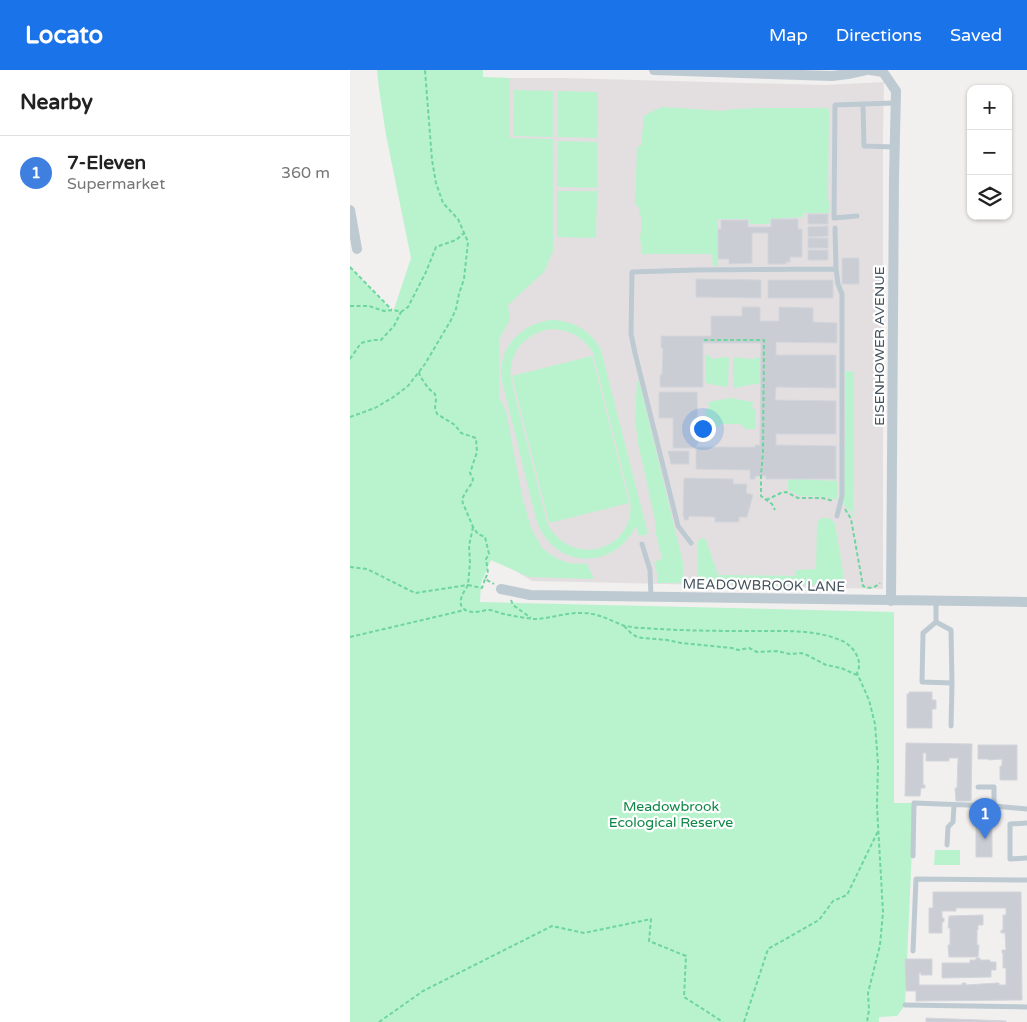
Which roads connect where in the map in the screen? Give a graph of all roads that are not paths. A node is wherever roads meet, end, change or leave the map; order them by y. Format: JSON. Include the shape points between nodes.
{"nodes":[{"id":1,"x":654,"y":70,"type":"edge"},
{"id":2,"x":868,"y":70,"type":"edge"},
{"id":3,"x":895,"y":103,"type":"junction"},
{"id":4,"x":863,"y":104,"type":"junction"},
{"id":5,"x":894,"y":148,"type":"junction"},
{"id":6,"x":350,"y":210,"type":"edge"},
{"id":7,"x":857,"y":216,"type":"dead end"},
{"id":8,"x":835,"y":228,"type":"dead end"},
{"id":9,"x":357,"y":248,"type":"dead end"},
{"id":10,"x":836,"y":269,"type":"junction"},
{"id":11,"x":838,"y":516,"type":"dead end"},
{"id":12,"x":691,"y":542,"type":"dead end"},
{"id":13,"x":642,"y":544,"type":"dead end"},
{"id":14,"x":502,"y":589,"type":"road end"},
{"id":15,"x":651,"y":597,"type":"junction"},
{"id":16,"x":891,"y":601,"type":"junction"},
{"id":17,"x":936,"y":601,"type":"junction"},
{"id":18,"x":1027,"y":602,"type":"edge"},
{"id":19,"x":936,"y":622,"type":"junction"},
{"id":20,"x":952,"y":683,"type":"junction"},
{"id":21,"x":951,"y":726,"type":"dead end"},
{"id":22,"x":978,"y":787,"type":"dead end"},
{"id":23,"x":954,"y":805,"type":"junction"},
{"id":24,"x":994,"y":806,"type":"junction"},
{"id":25,"x":1027,"y":809,"type":"edge"},
{"id":26,"x":1027,"y":824,"type":"edge"},
{"id":27,"x":948,"y":845,"type":"dead end"},
{"id":28,"x":913,"y":856,"type":"dead end"},
{"id":29,"x":1027,"y":858,"type":"edge"},
{"id":30,"x":1027,"y":880,"type":"edge"},
{"id":31,"x":913,"y":951,"type":"dead end"},
{"id":32,"x":905,"y":1004,"type":"dead end"},
{"id":33,"x":1027,"y":1007,"type":"edge"}],
"edges":[{"from":1,"to":2,"type":"street","via":[[832,76]]},
{"from":2,"to":3,"type":"street","name":"EISENHOWER AVENUE","via":[[883,72],[896,90]]},
{"from":3,"to":4,"type":"lane"},
{"from":3,"to":5,"type":"street","name":"EISENHOWER AVENUE"},
{"from":4,"to":5,"type":"lane","via":[[864,146]]},
{"from":4,"to":7,"type":"lane","via":[[835,105],[834,218]]},
{"from":5,"to":16,"type":"street","name":"EISENHOWER AVENUE"},
{"from":6,"to":9,"type":"street"},
{"from":8,"to":10,"type":"lane"},
{"from":10,"to":11,"type":"lane","via":[[842,294],[842,496]]},
{"from":10,"to":12,"type":"lane","via":[[632,272],[630,334],[634,353],[678,526]]},
{"from":13,"to":15,"type":"lane","via":[[650,570]]},
{"from":14,"to":15,"type":"street","name":"MEADOWBROOK LANE","via":[[530,595]]},
{"from":15,"to":16,"type":"street","name":"MEADOWBROOK LANE"},
{"from":16,"to":17,"type":"street","name":"MEADOWBROOK LANE"},
{"from":17,"to":18,"type":"street","name":"MEADOWBROOK LANE"},
{"from":17,"to":19,"type":"lane"},
{"from":19,"to":20,"type":"lane","via":[[951,630]]},
{"from":19,"to":20,"type":"lane","via":[[923,633],[922,682]]},
{"from":20,"to":21,"type":"lane"},
{"from":22,"to":24,"type":"lane","via":[[994,787]]},
{"from":23,"to":24,"type":"lane"},
{"from":23,"to":27,"type":"lane","via":[[953,822],[948,827]]},
{"from":23,"to":28,"type":"lane","via":[[914,803]]},
{"from":24,"to":25,"type":"lane"},
{"from":26,"to":29,"type":"lane","via":[[1010,824],[1010,859]]},
{"from":30,"to":31,"type":"lane","via":[[916,879]]},
{"from":32,"to":33,"type":"lane"}]}
